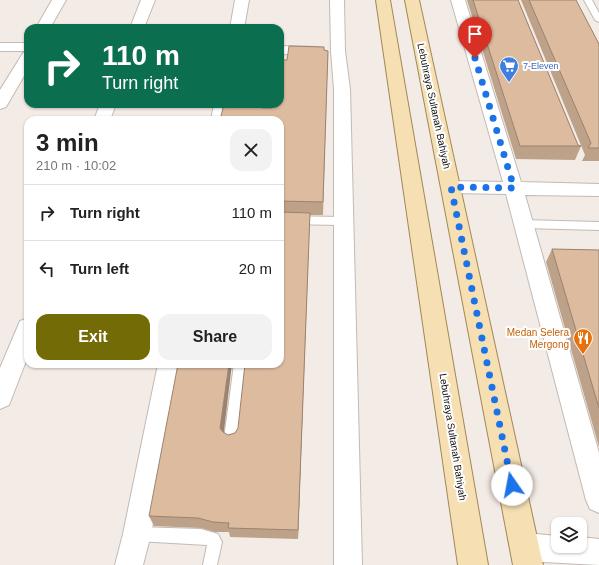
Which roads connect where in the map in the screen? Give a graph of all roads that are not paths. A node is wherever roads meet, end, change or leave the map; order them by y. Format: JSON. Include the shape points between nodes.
{"nodes":[{"id":1,"x":59,"y":0,"type":"edge"},
{"id":2,"x":148,"y":0,"type":"edge"},
{"id":3,"x":242,"y":0,"type":"edge"},
{"id":4,"x":337,"y":0,"type":"edge"},
{"id":5,"x":383,"y":0,"type":"edge"},
{"id":6,"x":412,"y":0,"type":"edge"},
{"id":7,"x":458,"y":0,"type":"edge"},
{"id":8,"x":588,"y":0,"type":"edge"},
{"id":9,"x":599,"y":20,"type":"edge"},
{"id":10,"x":46,"y":24,"type":"edge"},
{"id":11,"x":139,"y":24,"type":"edge"},
{"id":12,"x":238,"y":24,"type":"edge"},
{"id":13,"x":0,"y":46,"type":"edge"},
{"id":14,"x":24,"y":47,"type":"edge"},
{"id":15,"x":284,"y":50,"type":"edge"},
{"id":16,"x":338,"y":51,"type":"junction"},
{"id":17,"x":24,"y":63,"type":"edge"},
{"id":18,"x":0,"y":104,"type":"edge"},
{"id":19,"x":451,"y":187,"type":"junction"},
{"id":20,"x":514,"y":188,"type":"junction"},
{"id":21,"x":599,"y":190,"type":"edge"},
{"id":22,"x":284,"y":220,"type":"edge"},
{"id":23,"x":343,"y":221,"type":"junction"},
{"id":24,"x":523,"y":224,"type":"junction"},
{"id":25,"x":599,"y":226,"type":"edge"},
{"id":26,"x":24,"y":337,"type":"edge"},
{"id":27,"x":169,"y":368,"type":"edge"},
{"id":28,"x":240,"y":368,"type":"edge"},
{"id":29,"x":0,"y":398,"type":"edge"},
{"id":30,"x":231,"y":439,"type":"edge"},
{"id":31,"x":595,"y":472,"type":"edge"},
{"id":32,"x":599,"y":500,"type":"edge"},
{"id":33,"x":137,"y":534,"type":"junction"},
{"id":34,"x":599,"y":553,"type":"edge"},
{"id":35,"x":527,"y":556,"type":"edge"},
{"id":36,"x":129,"y":565,"type":"edge"},
{"id":37,"x":210,"y":565,"type":"edge"},
{"id":38,"x":348,"y":565,"type":"edge"},
{"id":39,"x":473,"y":565,"type":"edge"}],
"edges":[{"from":1,"to":10,"type":"street"},
{"from":2,"to":11,"type":"street"},
{"from":3,"to":12,"type":"street"},
{"from":4,"to":16,"type":"street"},
{"from":5,"to":39,"type":"main road","name":"Lebuhraya Sultanah Bahiyah"},
{"from":6,"to":19,"type":"main road","name":"Lebuhraya Sultanah Bahiyah"},
{"from":7,"to":20,"type":"street"},
{"from":8,"to":9,"type":"lane"},
{"from":13,"to":14,"type":"street"},
{"from":15,"to":16,"type":"street"},
{"from":16,"to":23,"type":"street","via":[[342,89]]},
{"from":17,"to":18,"type":"street"},
{"from":19,"to":20,"type":"street"},
{"from":19,"to":35,"type":"main road","name":"Lebuhraya Sultanah Bahiyah"},
{"from":20,"to":21,"type":"street"},
{"from":20,"to":24,"type":"street"},
{"from":22,"to":23,"type":"lane"},
{"from":23,"to":38,"type":"street"},
{"from":24,"to":25,"type":"lane"},
{"from":24,"to":31,"type":"street"},
{"from":26,"to":29,"type":"street"},
{"from":27,"to":33,"type":"street"},
{"from":28,"to":30,"type":"lane"},
{"from":31,"to":32,"type":"street"},
{"from":33,"to":36,"type":"street"},
{"from":33,"to":37,"type":"lane","via":[[201,536],[213,539],[215,542]]},
{"from":34,"to":35,"type":"street"}]}
